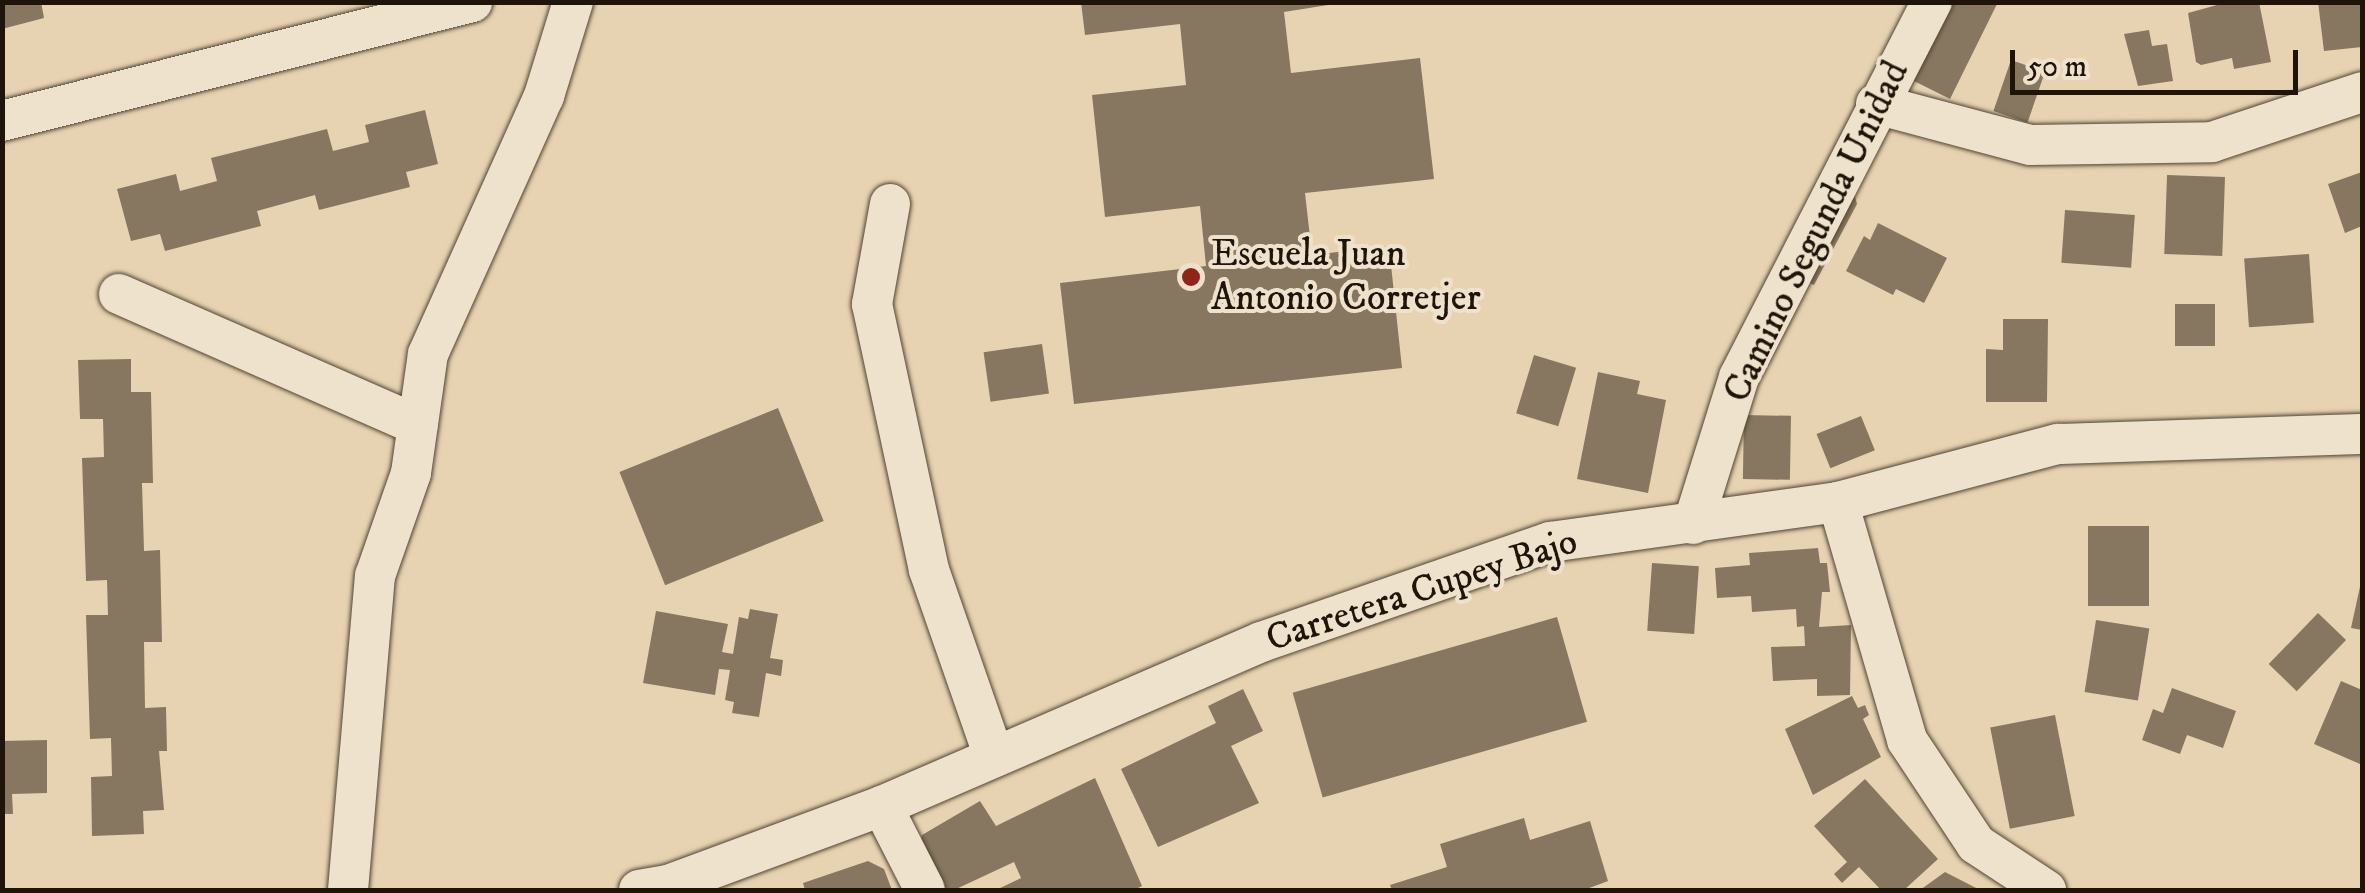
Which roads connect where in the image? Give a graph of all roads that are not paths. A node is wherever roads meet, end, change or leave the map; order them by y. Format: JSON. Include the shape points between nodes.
{"nodes":[{"id":1,"x":472,"y":2,"type":"edge"},
{"id":2,"x":572,"y":2,"type":"edge"},
{"id":3,"x":1932,"y":2,"type":"edge"},
{"id":4,"x":2362,"y":92,"type":"edge"},
{"id":5,"x":1876,"y":104,"type":"junction"},
{"id":6,"x":2,"y":121,"type":"edge"},
{"id":7,"x":890,"y":204,"type":"dead end"},
{"id":8,"x":118,"y":294,"type":"dead end"},
{"id":9,"x":418,"y":425,"type":"junction"},
{"id":10,"x":2362,"y":434,"type":"edge"},
{"id":11,"x":1838,"y":502,"type":"junction"},
{"id":12,"x":1693,"y":524,"type":"junction"},
{"id":13,"x":994,"y":756,"type":"junction"},
{"id":14,"x":882,"y":806,"type":"junction"},
{"id":15,"x":348,"y":890,"type":"edge"},
{"id":16,"x":639,"y":890,"type":"edge"},
{"id":17,"x":925,"y":890,"type":"edge"},
{"id":18,"x":2046,"y":890,"type":"edge"}],
"edges":[{"from":1,"to":6,"type":"street"},
{"from":2,"to":9,"type":"street","via":[[544,96],[428,354]]},
{"from":3,"to":5,"type":"street","name":"Camino Segunda Unidad"},
{"from":4,"to":5,"type":"street","via":[[2212,142],[2030,145]]},
{"from":5,"to":12,"type":"street","name":"Camino Segunda Unidad","via":[[1739,377]]},
{"from":7,"to":13,"type":"street","via":[[872,304],[929,570]]},
{"from":8,"to":9,"type":"street"},
{"from":9,"to":15,"type":"street","via":[[411,473],[375,576]]},
{"from":10,"to":11,"type":"street","name":"Carretera Cupey Bajo","via":[[2058,444]]},
{"from":11,"to":12,"type":"street","name":"Carretera Cupey Bajo"},
{"from":11,"to":18,"type":"street","via":[[1906,740],[1976,844]]},
{"from":12,"to":13,"type":"street","name":"Carretera Cupey Bajo","via":[[1550,542],[1261,642]]},
{"from":13,"to":14,"type":"street","name":"Carretera Cupey Bajo"},
{"from":14,"to":16,"type":"street","name":"Carretera Cupey Bajo"},
{"from":14,"to":17,"type":"street"}]}
